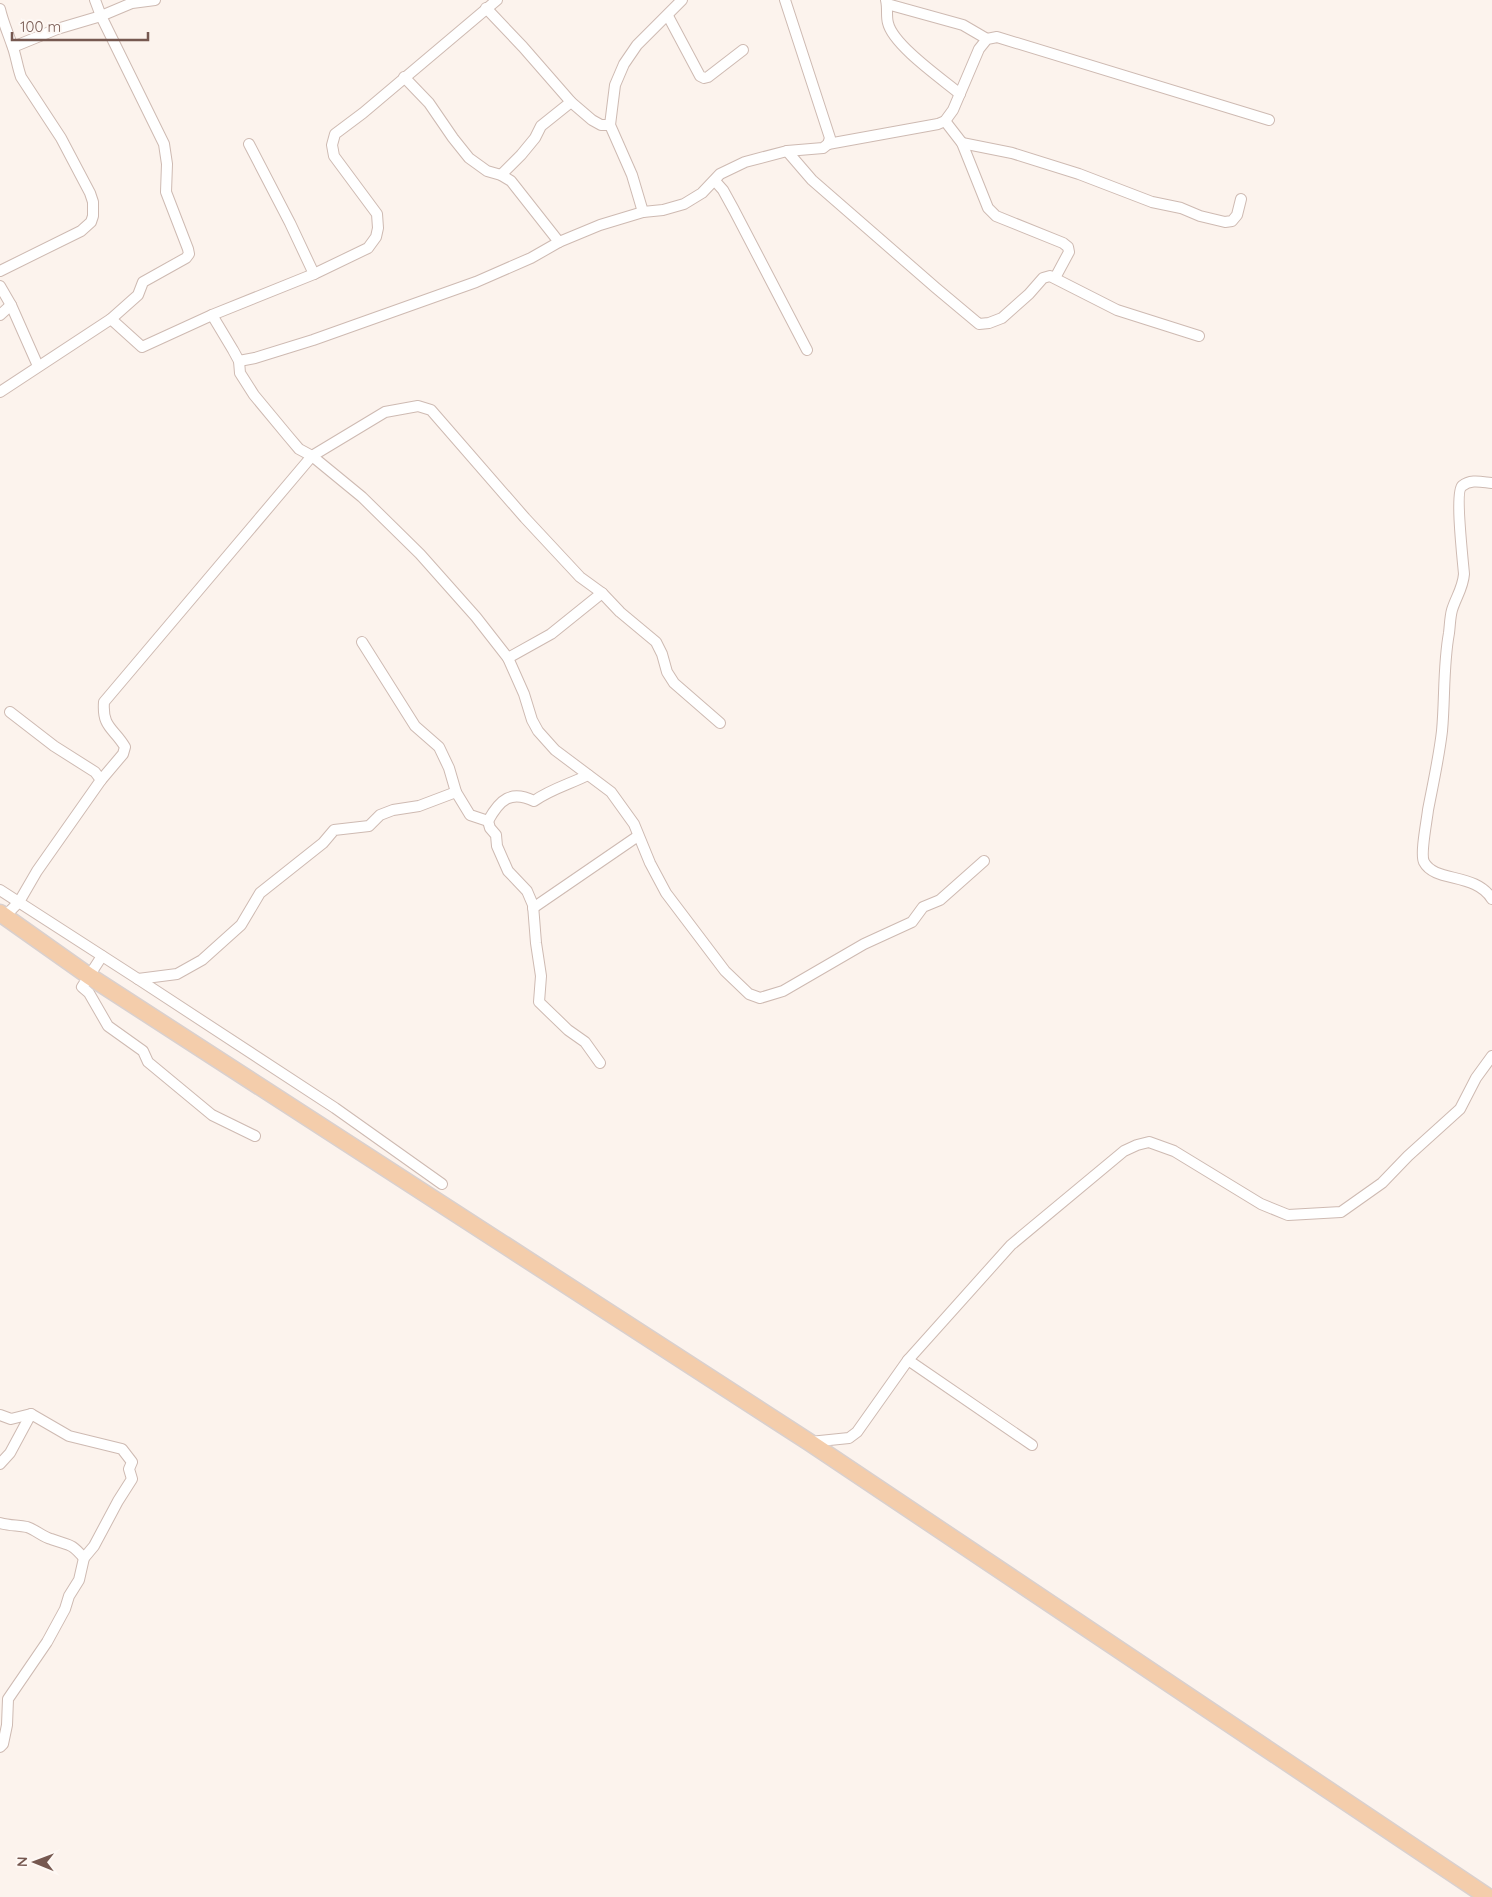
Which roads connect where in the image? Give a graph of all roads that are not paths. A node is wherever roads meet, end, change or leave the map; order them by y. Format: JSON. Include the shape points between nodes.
{"nodes":[{"id":1,"x":95,"y":0,"type":"edge"},
{"id":2,"x":155,"y":0,"type":"edge"},
{"id":3,"x":497,"y":0,"type":"edge"},
{"id":4,"x":682,"y":0,"type":"edge"},
{"id":5,"x":785,"y":0,"type":"edge"},
{"id":6,"x":886,"y":2,"type":"edge"},
{"id":7,"x":486,"y":8,"type":"junction"},
{"id":8,"x":0,"y":9,"type":"edge"},
{"id":9,"x":101,"y":16,"type":"junction"},
{"id":10,"x":668,"y":16,"type":"junction"},
{"id":11,"x":987,"y":38,"type":"junction"},
{"id":12,"x":13,"y":47,"type":"junction"},
{"id":13,"x":743,"y":50,"type":"dead end"},
{"id":14,"x":404,"y":77,"type":"junction"},
{"id":15,"x":960,"y":94,"type":"junction"},
{"id":16,"x":571,"y":102,"type":"junction"},
{"id":17,"x":1269,"y":120,"type":"dead end"},
{"id":18,"x":946,"y":121,"type":"junction"},
{"id":19,"x":610,"y":126,"type":"junction"},
{"id":20,"x":962,"y":143,"type":"junction"},
{"id":21,"x":249,"y":144,"type":"dead end"},
{"id":22,"x":828,"y":144,"type":"junction"},
{"id":23,"x":786,"y":151,"type":"junction"},
{"id":24,"x":501,"y":175,"type":"junction"},
{"id":25,"x":715,"y":181,"type":"junction"},
{"id":26,"x":1241,"y":199,"type":"dead end"},
{"id":27,"x":643,"y":212,"type":"junction"},
{"id":28,"x":559,"y":242,"type":"junction"},
{"id":29,"x":0,"y":270,"type":"edge"},
{"id":30,"x":314,"y":274,"type":"junction"},
{"id":31,"x":1055,"y":278,"type":"junction"},
{"id":32,"x":0,"y":286,"type":"edge"},
{"id":33,"x":11,"y":306,"type":"junction"},
{"id":34,"x":212,"y":314,"type":"junction"},
{"id":35,"x":0,"y":315,"type":"edge"},
{"id":36,"x":111,"y":319,"type":"junction"},
{"id":37,"x":1199,"y":336,"type":"dead end"},
{"id":38,"x":807,"y":350,"type":"dead end"},
{"id":39,"x":238,"y":361,"type":"junction"},
{"id":40,"x":38,"y":366,"type":"junction"},
{"id":41,"x":0,"y":392,"type":"edge"},
{"id":42,"x":312,"y":456,"type":"junction"},
{"id":43,"x":1492,"y":483,"type":"edge"},
{"id":44,"x":602,"y":593,"type":"junction"},
{"id":45,"x":362,"y":642,"type":"dead end"},
{"id":46,"x":508,"y":658,"type":"junction"},
{"id":47,"x":10,"y":712,"type":"dead end"},
{"id":48,"x":720,"y":724,"type":"dead end"},
{"id":49,"x":588,"y":774,"type":"junction"},
{"id":50,"x":101,"y":780,"type":"junction"},
{"id":51,"x":456,"y":792,"type":"junction"},
{"id":52,"x":488,"y":821,"type":"junction"},
{"id":53,"x":638,"y":836,"type":"junction"},
{"id":54,"x":984,"y":860,"type":"dead end"},
{"id":55,"x":0,"y":890,"type":"edge"},
{"id":56,"x":1492,"y":898,"type":"edge"},
{"id":57,"x":19,"y":902,"type":"junction"},
{"id":58,"x":533,"y":908,"type":"junction"},
{"id":59,"x":3,"y":915,"type":"edge"},
{"id":60,"x":102,"y":956,"type":"junction"},
{"id":61,"x":89,"y":976,"type":"junction"},
{"id":62,"x":138,"y":979,"type":"junction"},
{"id":63,"x":1492,"y":1056,"type":"edge"},
{"id":64,"x":600,"y":1063,"type":"dead end"},
{"id":65,"x":255,"y":1136,"type":"dead end"},
{"id":66,"x":442,"y":1184,"type":"dead end"},
{"id":67,"x":908,"y":1360,"type":"junction"},
{"id":68,"x":31,"y":1414,"type":"junction"},
{"id":69,"x":0,"y":1415,"type":"edge"},
{"id":70,"x":808,"y":1442,"type":"junction"},
{"id":71,"x":1032,"y":1446,"type":"dead end"},
{"id":72,"x":0,"y":1464,"type":"edge"},
{"id":73,"x":0,"y":1523,"type":"edge"},
{"id":74,"x":84,"y":1558,"type":"junction"},
{"id":75,"x":4,"y":1698,"type":"edge"},
{"id":76,"x":0,"y":1747,"type":"edge"},
{"id":77,"x":1488,"y":1897,"type":"edge"}],
"edges":[{"from":1,"to":9,"type":"street"},
{"from":2,"to":9,"type":"street","via":[[132,3]]},
{"from":3,"to":7,"type":"street"},
{"from":4,"to":10,"type":"street"},
{"from":5,"to":22,"type":"street","via":[[830,138]]},
{"from":6,"to":11,"type":"street","via":[[963,25]]},
{"from":6,"to":15,"type":"street","via":[[888,24],[894,35],[907,50]]},
{"from":7,"to":14,"type":"street"},
{"from":7,"to":16,"type":"street"},
{"from":8,"to":12,"type":"street"},
{"from":9,"to":12,"type":"street"},
{"from":9,"to":36,"type":"street","via":[[164,144],[166,192],[189,254],[143,282],[138,295]]},
{"from":10,"to":13,"type":"street","via":[[704,78]]},
{"from":10,"to":19,"type":"street","via":[[637,45],[624,64],[615,85]]},
{"from":11,"to":15,"type":"street"},
{"from":11,"to":17,"type":"street","via":[[1004,39]]},
{"from":12,"to":29,"type":"street","via":[[21,77],[72,158],[90,193],[94,209],[91,222],[81,231]]},
{"from":14,"to":24,"type":"street","via":[[429,103],[469,158],[487,171]]},
{"from":14,"to":30,"type":"street","via":[[335,134],[332,146],[334,156],[377,214],[376,238],[368,248]]},
{"from":15,"to":18,"type":"street"},
{"from":16,"to":19,"type":"street","via":[[592,120]]},
{"from":16,"to":24,"type":"street","via":[[542,126],[521,155]]},
{"from":18,"to":20,"type":"street"},
{"from":18,"to":22,"type":"street"},
{"from":19,"to":27,"type":"street","via":[[632,176]]},
{"from":20,"to":26,"type":"street","via":[[1012,153],[1152,202],[1225,222],[1232,221],[1237,215]]},
{"from":20,"to":31,"type":"street","via":[[988,208],[996,216],[1068,247],[1069,252]]},
{"from":21,"to":30,"type":"street"},
{"from":22,"to":23,"type":"street","via":[[823,148]]},
{"from":23,"to":25,"type":"street","via":[[727,169]]},
{"from":23,"to":31,"type":"street","via":[[812,180],[979,324],[1002,318],[1043,278]]},
{"from":24,"to":28,"type":"street","via":[[511,181]]},
{"from":25,"to":27,"type":"street","via":[[684,204]]},
{"from":25,"to":38,"type":"street","via":[[734,210]]},
{"from":27,"to":28,"type":"street"},
{"from":28,"to":39,"type":"street","via":[[531,258],[442,295],[284,350]]},
{"from":30,"to":34,"type":"street"},
{"from":31,"to":37,"type":"street","via":[[1117,310]]},
{"from":32,"to":33,"type":"street"},
{"from":33,"to":35,"type":"street"},
{"from":33,"to":40,"type":"street"},
{"from":34,"to":36,"type":"street","via":[[142,346]]},
{"from":34,"to":39,"type":"street"},
{"from":36,"to":40,"type":"street"},
{"from":39,"to":42,"type":"street","via":[[240,373],[254,395],[299,449]]},
{"from":40,"to":41,"type":"street"},
{"from":42,"to":44,"type":"street","via":[[385,412],[418,406],[432,410],[560,557]]},
{"from":42,"to":46,"type":"street","via":[[362,497],[420,554]]},
{"from":42,"to":50,"type":"street","via":[[104,702],[106,722],[125,747]]},
{"from":43,"to":56,"type":"street","via":[[1474,481],[1460,489],[1463,586],[1453,609],[1448,636],[1442,733],[1423,854],[1423,861],[1429,868],[1484,887]]},
{"from":44,"to":46,"type":"street","via":[[551,634]]},
{"from":44,"to":48,"type":"street","via":[[656,642],[674,683]]},
{"from":45,"to":51,"type":"street","via":[[415,726],[439,747]]},
{"from":46,"to":49,"type":"street","via":[[538,731],[555,750]]},
{"from":47,"to":50,"type":"street","via":[[95,772]]},
{"from":49,"to":52,"type":"street","via":[[534,801],[521,795],[509,797],[493,811]]},
{"from":49,"to":53,"type":"street","via":[[611,792],[624,808]]},
{"from":50,"to":57,"type":"street"},
{"from":51,"to":52,"type":"street","via":[[470,815]]},
{"from":51,"to":62,"type":"street","via":[[419,806],[387,812],[369,826],[334,830],[323,843],[260,893],[241,925],[202,960],[176,974]]},
{"from":52,"to":58,"type":"street","via":[[508,870],[527,891]]},
{"from":53,"to":54,"type":"street","via":[[658,879],[680,913],[725,971],[749,994],[760,998],[783,991],[864,944],[912,922],[923,907],[940,900]]},
{"from":53,"to":58,"type":"street"},
{"from":55,"to":57,"type":"street"},
{"from":57,"to":59,"type":"street"},
{"from":57,"to":60,"type":"street"},
{"from":58,"to":64,"type":"street","via":[[541,976],[539,1002],[585,1042]]},
{"from":59,"to":61,"type":"main road"},
{"from":60,"to":61,"type":"street"},
{"from":60,"to":62,"type":"street"},
{"from":61,"to":65,"type":"street","via":[[82,987],[108,1026],[143,1051],[148,1062],[212,1115]]},
{"from":61,"to":70,"type":"main road"},
{"from":62,"to":66,"type":"street","via":[[343,1114]]},
{"from":63,"to":67,"type":"street","via":[[1460,1109],[1382,1183],[1341,1212],[1288,1216],[1261,1204],[1174,1151],[1149,1142],[1124,1151],[1011,1245]]},
{"from":67,"to":70,"type":"street","via":[[857,1432],[849,1438]]},
{"from":67,"to":71,"type":"street"},
{"from":68,"to":69,"type":"street","via":[[11,1419]]},
{"from":68,"to":72,"type":"street","via":[[10,1453]]},
{"from":68,"to":74,"type":"street","via":[[68,1436],[122,1449],[132,1462],[129,1470],[132,1479]]},
{"from":70,"to":77,"type":"main road"},
{"from":73,"to":74,"type":"street","via":[[24,1526],[64,1542]]},
{"from":74,"to":75,"type":"street","via":[[79,1580],[47,1642]]},
{"from":75,"to":76,"type":"street","via":[[7,1725]]}]}
